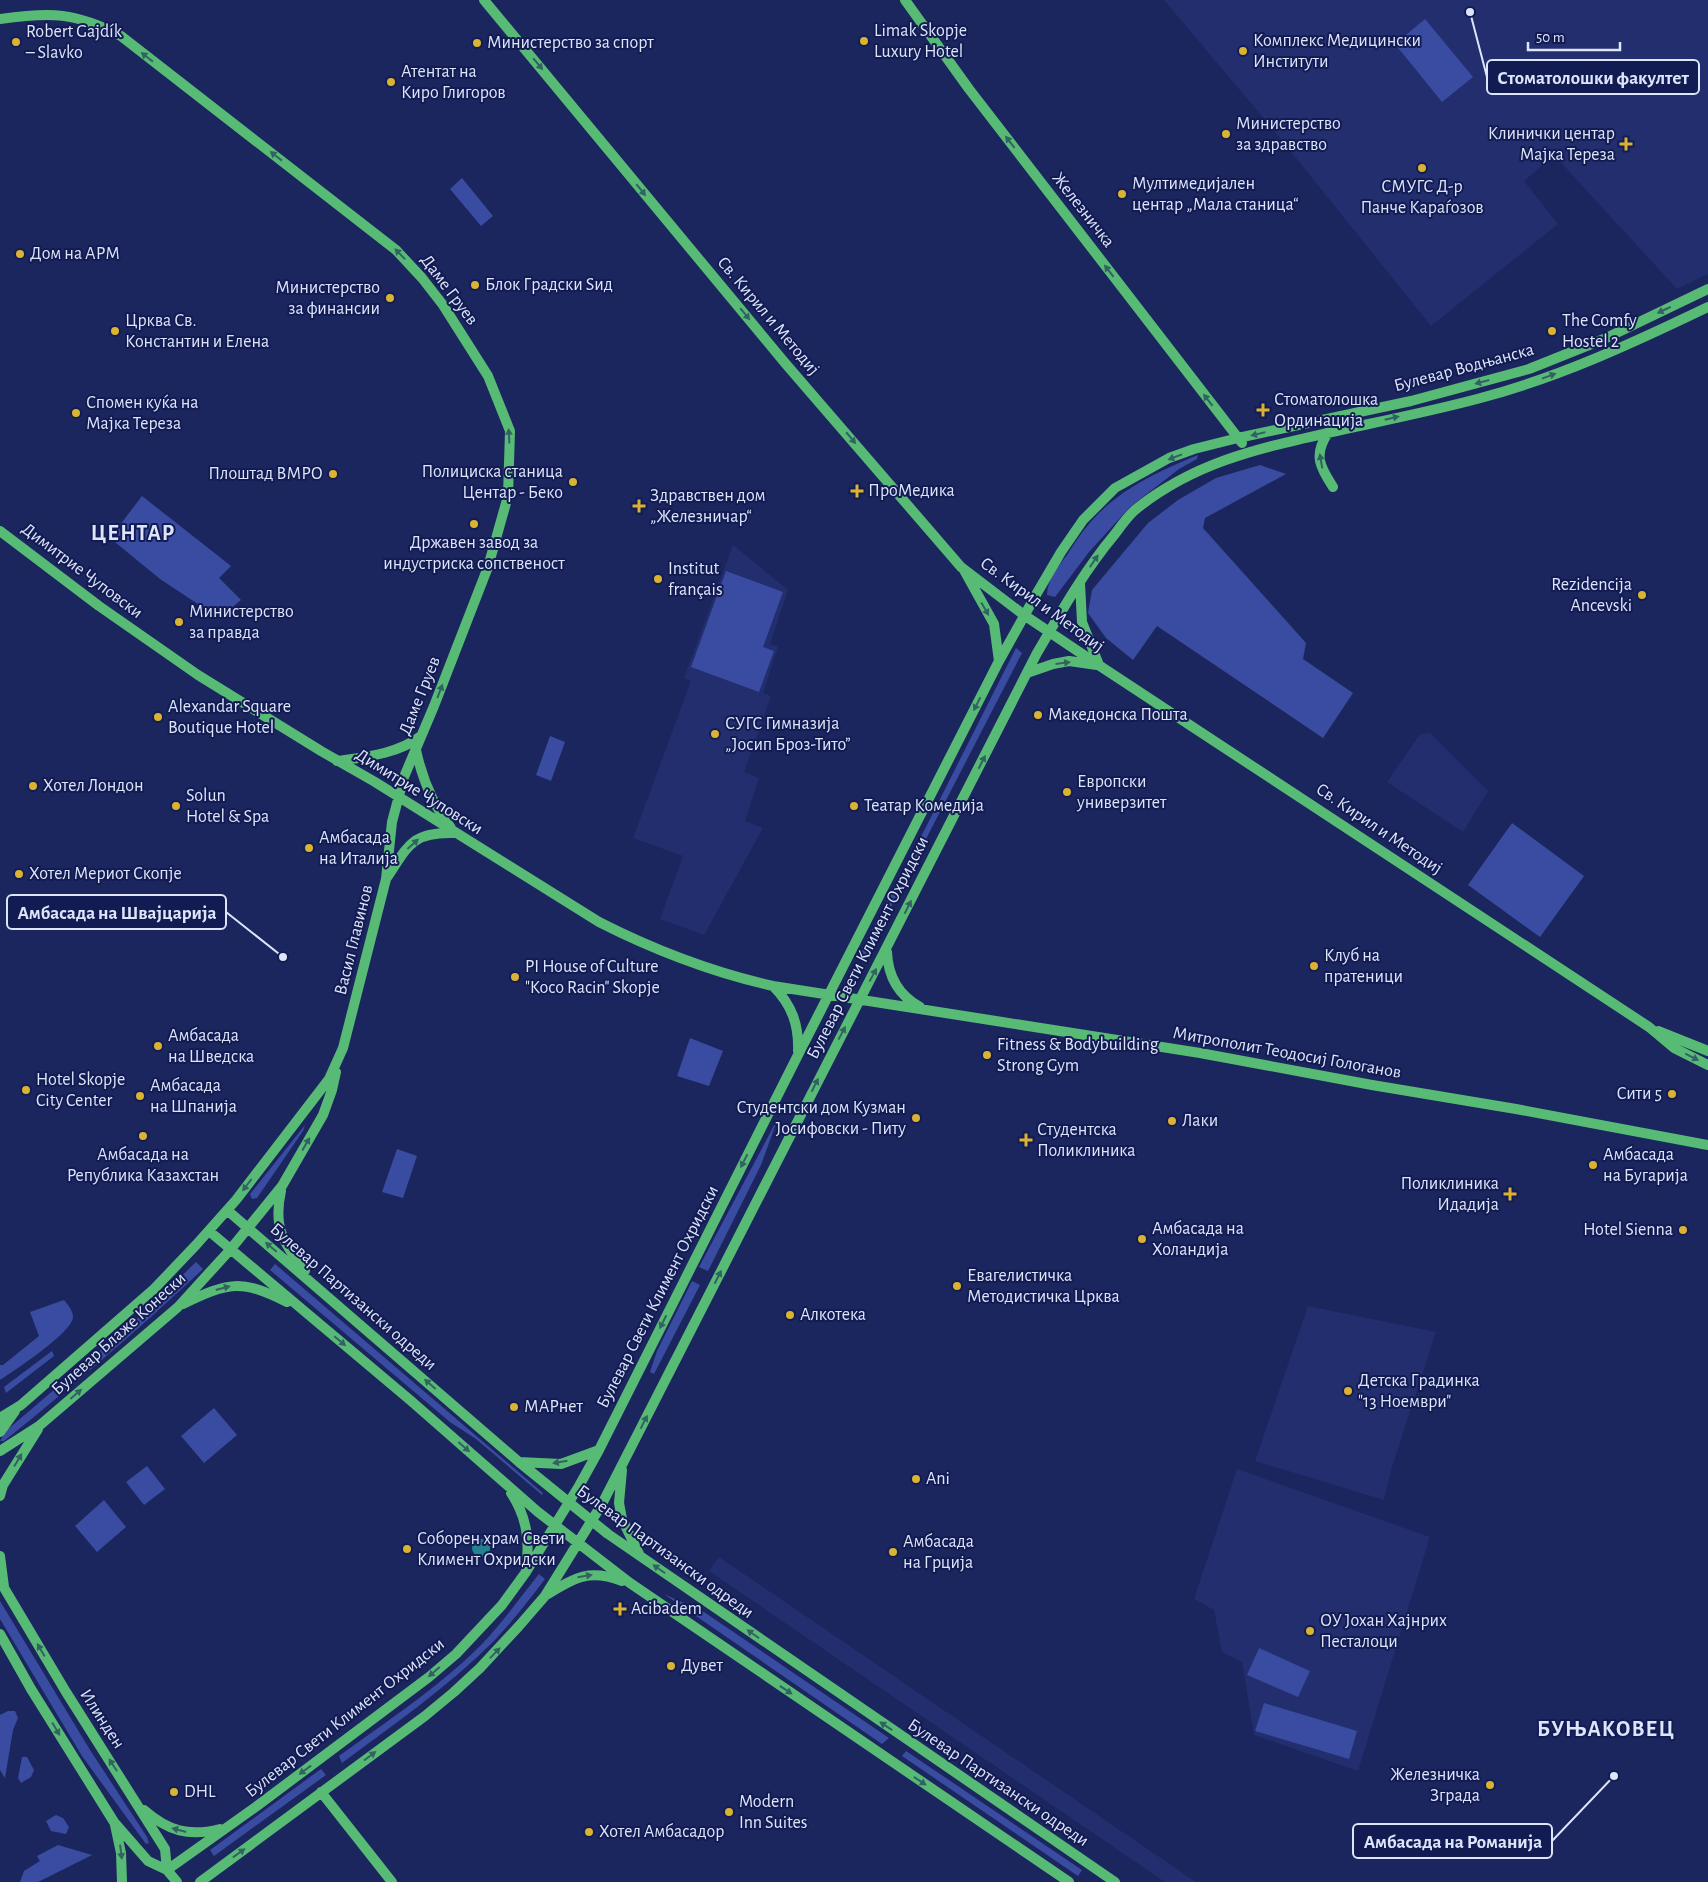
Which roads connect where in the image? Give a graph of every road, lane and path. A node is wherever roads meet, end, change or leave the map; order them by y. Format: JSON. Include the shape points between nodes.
{"nodes":[{"id":1,"x":484,"y":0,"type":"edge"},
{"id":2,"x":905,"y":0,"type":"edge"},
{"id":3,"x":0,"y":19,"type":"edge"},
{"id":4,"x":1708,"y":289,"type":"edge"},
{"id":5,"x":1708,"y":306,"type":"edge"},
{"id":6,"x":1328,"y":433,"type":"junction"},
{"id":7,"x":1238,"y":438,"type":"junction"},
{"id":8,"x":1250,"y":451,"type":"junction"},
{"id":9,"x":1333,"y":488,"type":"dead end"},
{"id":10,"x":0,"y":531,"type":"edge"},
{"id":11,"x":961,"y":566,"type":"junction"},
{"id":12,"x":1080,"y":582,"type":"junction"},
{"id":13,"x":1024,"y":615,"type":"junction"},
{"id":14,"x":1050,"y":632,"type":"junction"},
{"id":15,"x":999,"y":661,"type":"junction"},
{"id":16,"x":1100,"y":666,"type":"junction"},
{"id":17,"x":1027,"y":673,"type":"junction"},
{"id":18,"x":421,"y":736,"type":"junction"},
{"id":19,"x":416,"y":750,"type":"junction"},
{"id":20,"x":337,"y":761,"type":"junction"},
{"id":21,"x":398,"y":797,"type":"junction"},
{"id":22,"x":455,"y":833,"type":"junction"},
{"id":23,"x":386,"y":880,"type":"junction"},
{"id":24,"x":887,"y":950,"type":"junction"},
{"id":25,"x":773,"y":986,"type":"junction"},
{"id":26,"x":828,"y":996,"type":"junction"},
{"id":27,"x":860,"y":1000,"type":"junction"},
{"id":28,"x":925,"y":1010,"type":"junction"},
{"id":29,"x":1648,"y":1027,"type":"junction"},
{"id":30,"x":1708,"y":1051,"type":"edge"},
{"id":31,"x":798,"y":1055,"type":"junction"},
{"id":32,"x":339,"y":1059,"type":"junction"},
{"id":33,"x":1708,"y":1065,"type":"edge"},
{"id":34,"x":1708,"y":1145,"type":"edge"},
{"id":35,"x":282,"y":1186,"type":"junction"},
{"id":36,"x":227,"y":1210,"type":"junction"},
{"id":37,"x":249,"y":1228,"type":"junction"},
{"id":38,"x":209,"y":1231,"type":"junction"},
{"id":39,"x":230,"y":1250,"type":"junction"},
{"id":40,"x":320,"y":1289,"type":"junction"},
{"id":41,"x":178,"y":1307,"type":"junction"},
{"id":42,"x":303,"y":1310,"type":"junction"},
{"id":43,"x":21,"y":1405,"type":"junction"},
{"id":44,"x":0,"y":1418,"type":"edge"},
{"id":45,"x":40,"y":1426,"type":"junction"},
{"id":46,"x":0,"y":1432,"type":"edge"},
{"id":47,"x":0,"y":1450,"type":"edge"},
{"id":48,"x":599,"y":1450,"type":"junction"},
{"id":49,"x":519,"y":1462,"type":"junction"},
{"id":50,"x":622,"y":1465,"type":"junction"},
{"id":51,"x":505,"y":1484,"type":"junction"},
{"id":52,"x":0,"y":1496,"type":"edge"},
{"id":53,"x":568,"y":1503,"type":"junction"},
{"id":54,"x":592,"y":1522,"type":"junction"},
{"id":55,"x":555,"y":1525,"type":"junction"},
{"id":56,"x":578,"y":1543,"type":"junction"},
{"id":57,"x":0,"y":1556,"type":"edge"},
{"id":58,"x":641,"y":1557,"type":"junction"},
{"id":59,"x":526,"y":1572,"type":"junction"},
{"id":60,"x":630,"y":1583,"type":"junction"},
{"id":61,"x":2,"y":1584,"type":"edge"},
{"id":62,"x":545,"y":1596,"type":"junction"},
{"id":63,"x":0,"y":1634,"type":"edge"},
{"id":64,"x":321,"y":1792,"type":"junction"},
{"id":65,"x":139,"y":1806,"type":"junction"},
{"id":66,"x":114,"y":1822,"type":"junction"},
{"id":67,"x":226,"y":1828,"type":"junction"},
{"id":68,"x":167,"y":1870,"type":"junction"},
{"id":69,"x":122,"y":1882,"type":"edge"},
{"id":70,"x":177,"y":1882,"type":"edge"},
{"id":71,"x":200,"y":1882,"type":"edge"},
{"id":72,"x":392,"y":1882,"type":"edge"},
{"id":73,"x":1069,"y":1882,"type":"edge"},
{"id":74,"x":1114,"y":1882,"type":"edge"}],
"edges":[{"from":1,"to":11,"type":"street","name":"Св. Кирил и Методиј","one_way":true,"via":[[785,363]]},
{"from":7,"to":2,"type":"street","name":"Железничка","one_way":true,"via":[[969,89]]},
{"from":18,"to":3,"type":"street","name":"Даме Груев","one_way":true,"via":[[488,566],[508,496],[510,431],[488,376],[443,305],[396,250],[121,36],[94,23],[64,16],[43,14]]},
{"from":4,"to":7,"type":"street","name":"Булевар Водњанска","one_way":true,"via":[[1604,340],[1529,369],[1411,400]]},
{"from":6,"to":5,"type":"street","name":"Булевар Водњанска","one_way":true,"via":[[1525,385],[1586,363]]},
{"from":6,"to":8,"type":"street","name":"Булевар Водњанска"},
{"from":9,"to":6,"type":"street","one_way":true,"via":[[1319,455],[1321,443]]},
{"from":7,"to":8,"type":"street","name":"Железничка"},
{"from":7,"to":13,"type":"street","name":"Булевар Водњанска","one_way":true,"via":[[1169,458],[1115,488],[1083,520]]},
{"from":12,"to":8,"type":"street","name":"Булевар Водњанска","one_way":true,"via":[[1134,511],[1175,483]]},
{"from":10,"to":20,"type":"street","name":"Димитрие Чуповски","via":[[186,667]]},
{"from":11,"to":13,"type":"street","name":"Св. Кирил и Методиј"},
{"from":11,"to":15,"type":"street","one_way":true,"via":[[994,624]]},
{"from":12,"to":14,"type":"street","name":"Булевар Водњанска"},
{"from":12,"to":16,"type":"street","via":[[1082,622]]},
{"from":13,"to":14,"type":"street","name":"Св. Кирил и Методиј"},
{"from":13,"to":15,"type":"street","name":"Булевар Свети Климент Охридски"},
{"from":14,"to":16,"type":"street","name":"Св. Кирил и Методиј"},
{"from":14,"to":17,"type":"street","name":"Булевар Свети Климент Охридски"},
{"from":15,"to":26,"type":"street","name":"Булевар Свети Климент Охридски","one_way":true},
{"from":17,"to":16,"type":"street","one_way":true,"via":[[1069,662]]},
{"from":16,"to":29,"type":"street","name":"Св. Кирил и Методиј"},
{"from":24,"to":17,"type":"street","name":"Булевар Свети Климент Охридски","one_way":true},
{"from":18,"to":19,"type":"street","name":"Даме Груев"},
{"from":18,"to":20,"type":"street","via":[[410,745],[363,758]]},
{"from":19,"to":21,"type":"street","name":"Даме Груев"},
{"from":19,"to":22,"type":"street","via":[[434,804]]},
{"from":20,"to":21,"type":"street","name":"Димитрие Чуповски"},
{"from":21,"to":22,"type":"street","name":"Димитрие Чуповски"},
{"from":21,"to":23,"type":"street","name":"Васил Главинов"},
{"from":23,"to":22,"type":"street","one_way":true,"via":[[415,840],[436,832]]},
{"from":22,"to":25,"type":"street","name":"Димитрие Чуповски","via":[[593,919],[636,941],[709,970]]},
{"from":23,"to":32,"type":"street","name":"Васил Главинов"},
{"from":27,"to":24,"type":"street","name":"Булевар Свети Климент Охридски","one_way":true},
{"from":24,"to":28,"type":"street","via":[[894,984],[909,1000]]},
{"from":25,"to":26,"type":"street","name":"Димитрие Чуповски"},
{"from":25,"to":31,"type":"street","via":[[793,1012],[798,1032]]},
{"from":26,"to":27,"type":"street","name":"Димитрие Чуповски"},
{"from":26,"to":31,"type":"street","name":"Булевар Свети Климент Охридски"},
{"from":27,"to":28,"type":"street","name":"Митрополит Теодосиј Гологанов"},
{"from":50,"to":27,"type":"street","name":"Булевар Свети Климент Охридски","one_way":true},
{"from":28,"to":34,"type":"street","name":"Митрополит Теодосиј Гологанов","via":[[1200,1053]]},
{"from":29,"to":30,"type":"street","name":"Св. Кирил и Методиј"},
{"from":29,"to":33,"type":"street","name":"Св. Кирил и Методиј","one_way":true,"via":[[1674,1048]]},
{"from":31,"to":48,"type":"street","name":"Булевар Свети Климент Охридски","one_way":true},
{"from":35,"to":32,"type":"street","name":"Васил Главинов","one_way":true,"via":[[323,1115]]},
{"from":32,"to":36,"type":"street","name":"Васил Главинов","one_way":true,"via":[[329,1079]]},
{"from":35,"to":37,"type":"street","name":"Васил Главинов"},
{"from":35,"to":40,"type":"street","via":[[278,1217],[285,1244]]},
{"from":36,"to":37,"type":"street","name":"Булевар Партизански одреди"},
{"from":36,"to":38,"type":"street","name":"Булевар Блаже Конески"},
{"from":37,"to":39,"type":"street","name":"Булевар Блаже Конески"},
{"from":40,"to":37,"type":"street","name":"Булевар Партизански одреди","one_way":true},
{"from":38,"to":39,"type":"street"},
{"from":38,"to":43,"type":"street","name":"Булевар Блаже Конески","via":[[154,1288]]},
{"from":39,"to":41,"type":"street","name":"Булевар Блаже Конески"},
{"from":39,"to":42,"type":"street"},
{"from":49,"to":40,"type":"street","name":"Булевар Партизански одреди","one_way":true},
{"from":41,"to":42,"type":"street","one_way":true,"via":[[210,1291],[234,1285],[262,1290]]},
{"from":45,"to":41,"type":"street","name":"Булевар Блаже Конески","one_way":true},
{"from":42,"to":51,"type":"street","one_way":true},
{"from":43,"to":44,"type":"street","name":"Булевар Блаже Конески"},
{"from":43,"to":46,"type":"street"},
{"from":45,"to":47,"type":"street","name":"Булевар Блаже Конески"},
{"from":52,"to":45,"type":"street","one_way":true,"via":[[3,1485]]},
{"from":48,"to":49,"type":"street","one_way":true,"via":[[561,1464]]},
{"from":48,"to":53,"type":"street","name":"Булевар Свети Климент Охридски"},
{"from":49,"to":53,"type":"street","name":"Булевар Партизански одреди"},
{"from":50,"to":54,"type":"street","name":"Булевар Свети Климент Охридски"},
{"from":50,"to":58,"type":"street","via":[[619,1503],[622,1518]]},
{"from":51,"to":55,"type":"street"},
{"from":51,"to":59,"type":"street","via":[[518,1502],[527,1527]]},
{"from":53,"to":54,"type":"street","name":"Булевар Партизански одреди"},
{"from":53,"to":55,"type":"street","name":"Булевар Свети Климент Охридски"},
{"from":54,"to":56,"type":"street","name":"Булевар Свети Климент Охридски"},
{"from":54,"to":58,"type":"street","name":"Булевар Партизански одреди"},
{"from":55,"to":56,"type":"street"},
{"from":55,"to":59,"type":"street","name":"Булевар Свети Климент Охридски"},
{"from":56,"to":60,"type":"street"},
{"from":56,"to":62,"type":"street","name":"Булевар Свети Климент Охридски"},
{"from":57,"to":61,"type":"street","name":"Илинден"},
{"from":74,"to":58,"type":"street","name":"Булевар Партизански одреди","one_way":true},
{"from":59,"to":67,"type":"street","name":"Булевар Свети Климент Охридски","one_way":true,"via":[[502,1605],[456,1654]]},
{"from":62,"to":60,"type":"street","one_way":true,"via":[[584,1576],[604,1576]]},
{"from":60,"to":73,"type":"street","one_way":true},
{"from":65,"to":61,"type":"street","name":"Илинден","one_way":true},
{"from":64,"to":62,"type":"street","name":"Булевар Свети Климент Охридски","one_way":true,"via":[[454,1692],[503,1644]]},
{"from":63,"to":66,"type":"street","one_way":true},
{"from":71,"to":64,"type":"street","name":"Булевар Свети Климент Охридски","one_way":true},
{"from":64,"to":72,"type":"street"},
{"from":67,"to":65,"type":"street","one_way":true,"via":[[195,1833],[181,1831],[160,1823]]},
{"from":65,"to":68,"type":"street","name":"Илинден","via":[[165,1849]]},
{"from":66,"to":68,"type":"street","via":[[148,1861]]},
{"from":66,"to":69,"type":"street","one_way":true,"via":[[122,1853]]},
{"from":67,"to":68,"type":"street","name":"Булевар Свети Климент Охридски"},
{"from":68,"to":70,"type":"street"}]}
